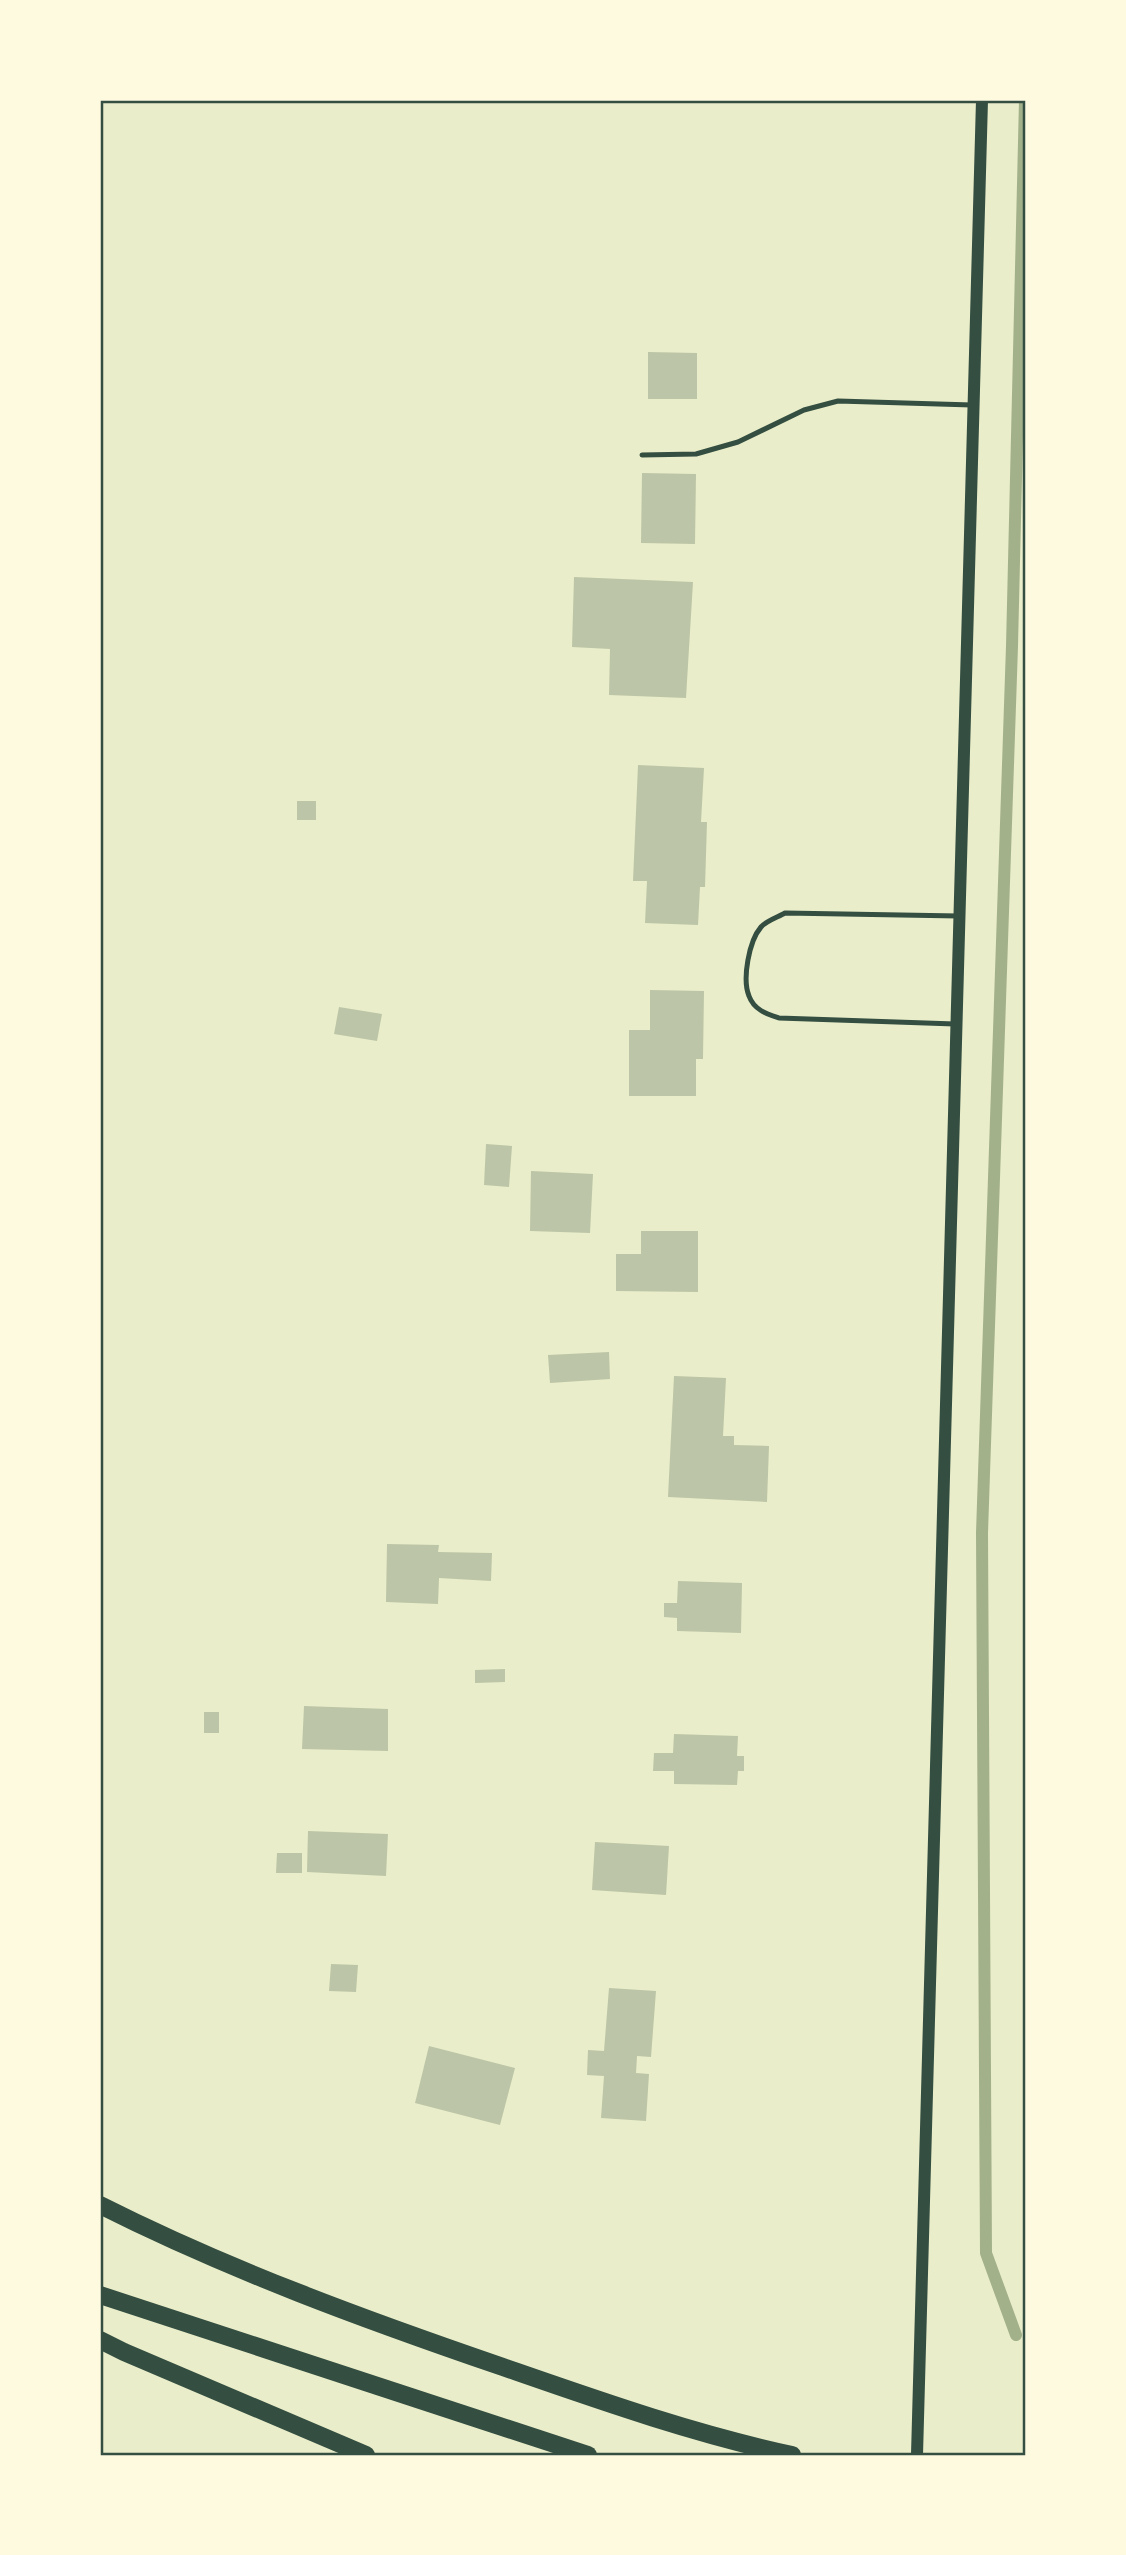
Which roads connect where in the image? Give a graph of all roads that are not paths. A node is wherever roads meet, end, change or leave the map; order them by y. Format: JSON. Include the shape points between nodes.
{"nodes":[{"id":1,"x":982,"y":100,"type":"edge"},
{"id":2,"x":973,"y":405,"type":"junction"},
{"id":3,"x":642,"y":455,"type":"dead end"},
{"id":4,"x":959,"y":916,"type":"junction"},
{"id":5,"x":957,"y":1024,"type":"junction"},
{"id":6,"x":100,"y":2205,"type":"edge"},
{"id":7,"x":100,"y":2295,"type":"edge"},
{"id":8,"x":100,"y":2340,"type":"edge"},
{"id":9,"x":366,"y":2455,"type":"edge"},
{"id":10,"x":588,"y":2455,"type":"edge"},
{"id":11,"x":792,"y":2455,"type":"edge"},
{"id":12,"x":917,"y":2455,"type":"edge"}],
"edges":[{"from":1,"to":2,"type":"street"},
{"from":2,"to":3,"type":"lane","via":[[838,401],[696,454]]},
{"from":2,"to":4,"type":"street"},
{"from":4,"to":5,"type":"street"},
{"from":4,"to":5,"type":"lane","via":[[785,913],[761,926],[747,972],[749,996],[760,1012],[779,1018]]},
{"from":5,"to":12,"type":"street"},
{"from":6,"to":11,"type":"main road","via":[[170,2240],[401,2332],[626,2410]]},
{"from":7,"to":10,"type":"main road"},
{"from":8,"to":9,"type":"main road"}]}
